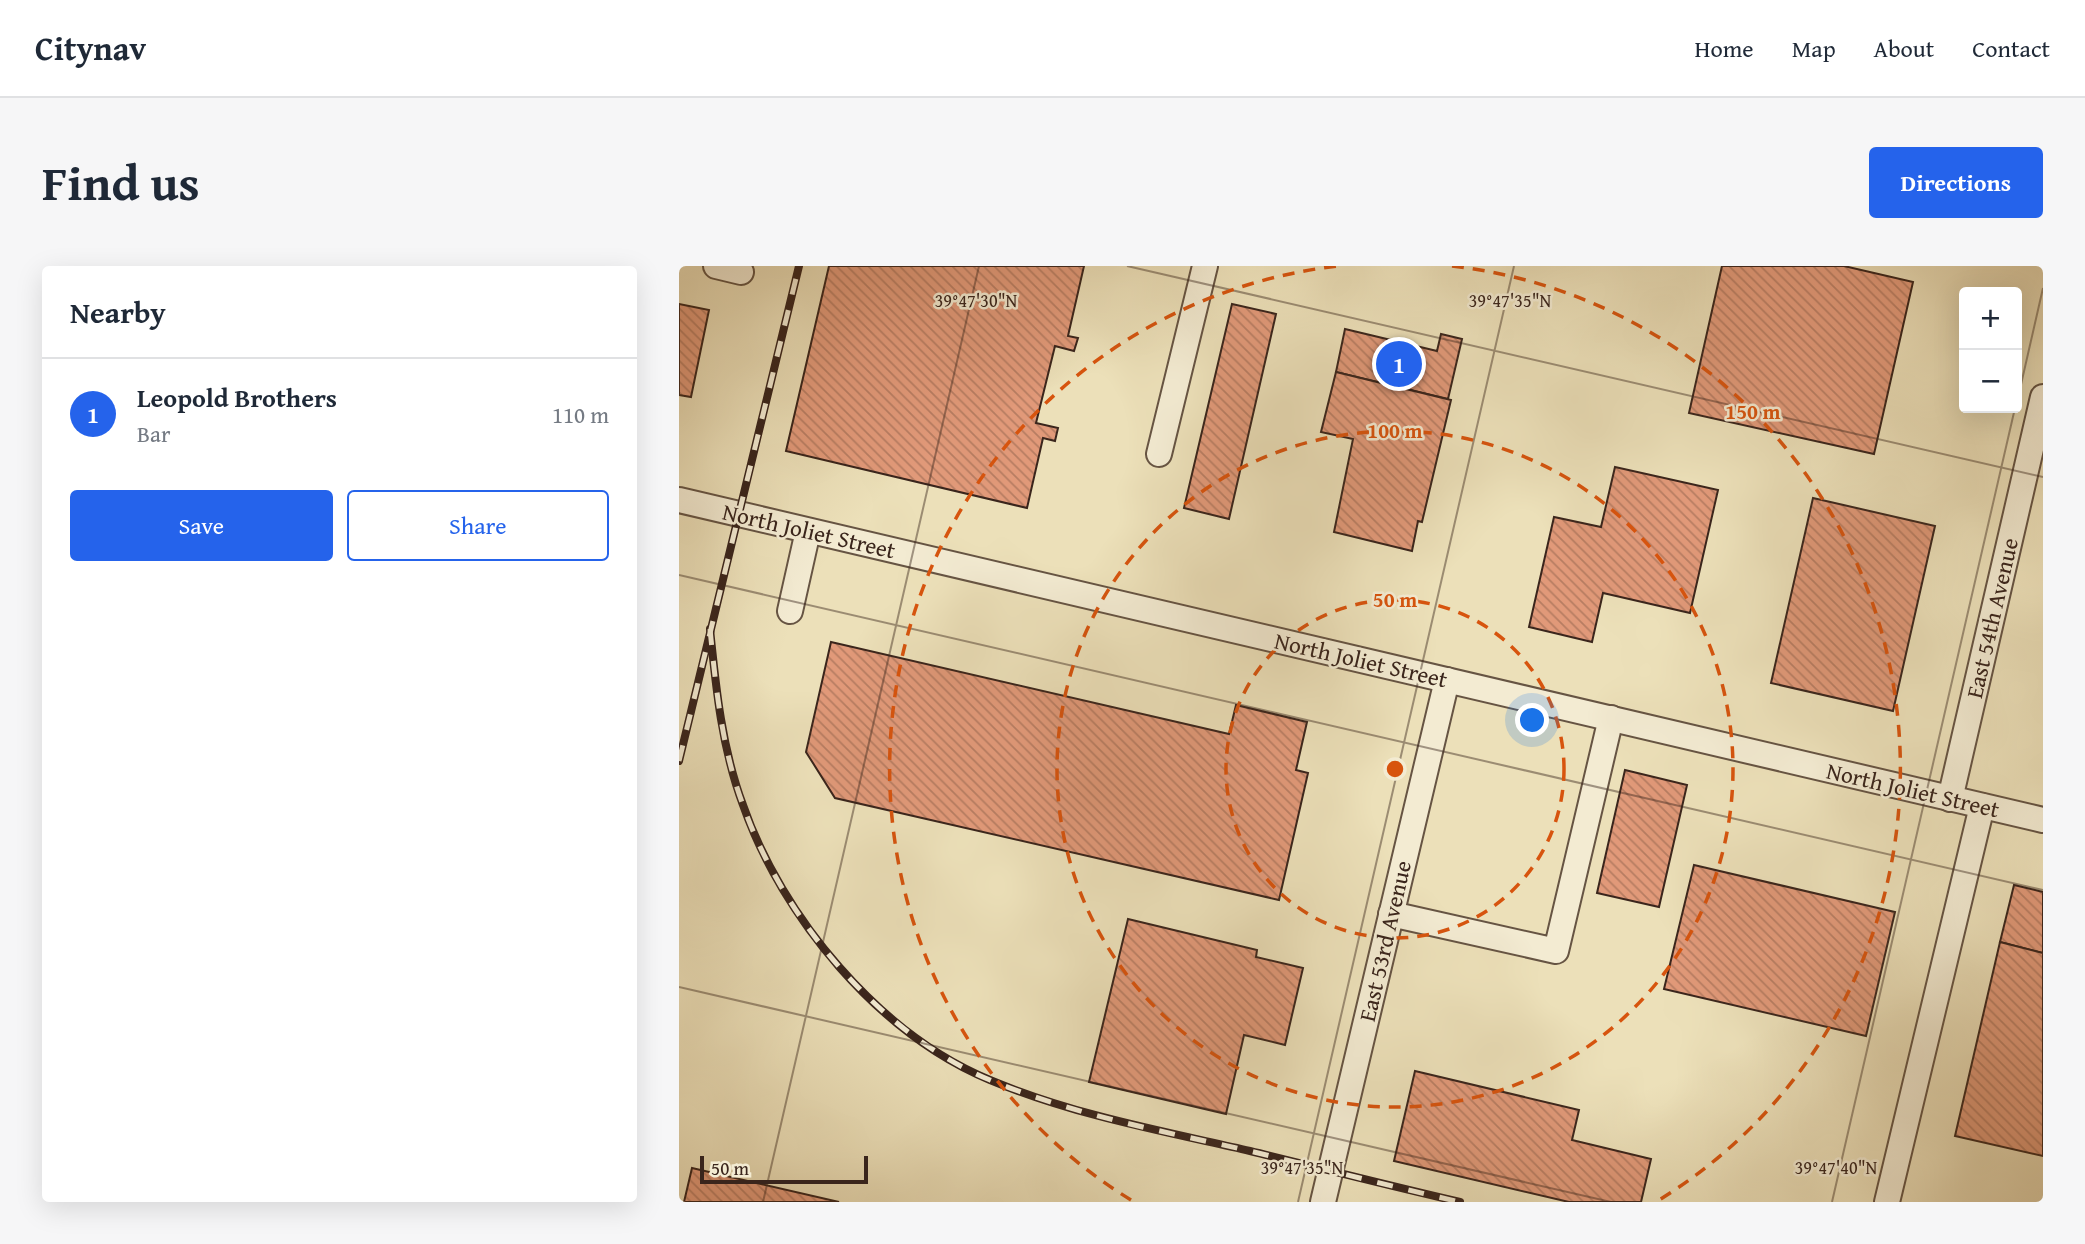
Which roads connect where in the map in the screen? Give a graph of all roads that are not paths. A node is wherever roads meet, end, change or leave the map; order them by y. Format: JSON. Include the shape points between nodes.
{"nodes":[{"id":1,"x":716,"y":266,"type":"edge"},
{"id":2,"x":1205,"y":266,"type":"edge"},
{"id":3,"x":741,"y":272,"type":"dead end"},
{"id":4,"x":2043,"y":397,"type":"edge"},
{"id":5,"x":1159,"y":454,"type":"dead end"},
{"id":6,"x":2036,"y":459,"type":"edge"},
{"id":7,"x":679,"y":500,"type":"edge"},
{"id":8,"x":808,"y":531,"type":"junction"},
{"id":9,"x":790,"y":611,"type":"dead end"},
{"id":10,"x":1447,"y":680,"type":"junction"},
{"id":11,"x":1611,"y":718,"type":"junction"},
{"id":12,"x":1950,"y":799,"type":"junction"},
{"id":13,"x":1982,"y":806,"type":"junction"},
{"id":14,"x":2043,"y":820,"type":"edge"},
{"id":15,"x":1391,"y":914,"type":"junction"},
{"id":16,"x":1323,"y":1202,"type":"edge"},
{"id":17,"x":1887,"y":1202,"type":"edge"}],
"edges":[{"from":1,"to":3,"type":"street"},
{"from":2,"to":5,"type":"street"},
{"from":4,"to":6,"type":"street","name":"East 54th Avenue"},
{"from":6,"to":12,"type":"street","name":"East 54th Avenue"},
{"from":7,"to":8,"type":"street","name":"North Joliet Street"},
{"from":8,"to":9,"type":"street"},
{"from":8,"to":10,"type":"street","name":"North Joliet Street"},
{"from":10,"to":11,"type":"street","name":"North Joliet Street"},
{"from":10,"to":15,"type":"street","name":"East 53rd Avenue"},
{"from":11,"to":12,"type":"street","name":"North Joliet Street"},
{"from":11,"to":15,"type":"street","via":[[1556,951]]},
{"from":12,"to":13,"type":"street","name":"North Joliet Street"},
{"from":13,"to":14,"type":"street","name":"North Joliet Street"},
{"from":13,"to":17,"type":"street"},
{"from":15,"to":16,"type":"street","name":"East 53rd Avenue"}]}
